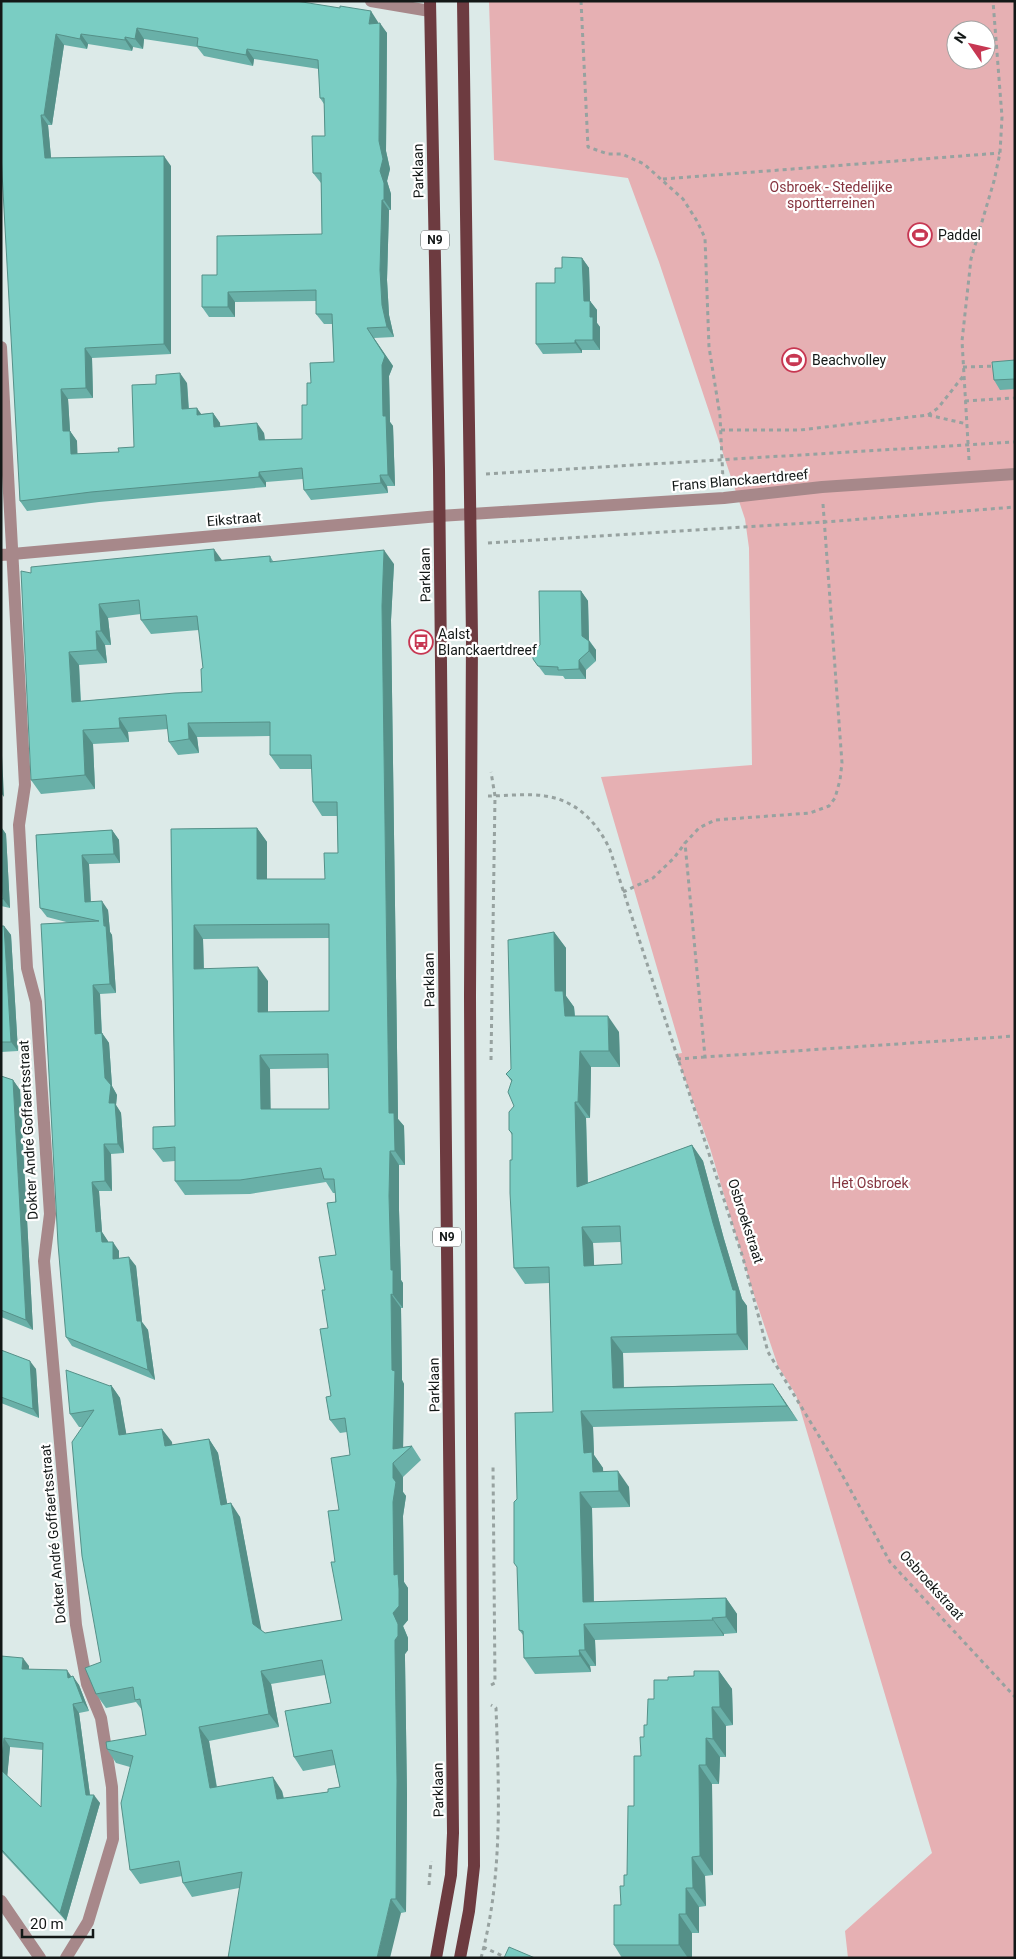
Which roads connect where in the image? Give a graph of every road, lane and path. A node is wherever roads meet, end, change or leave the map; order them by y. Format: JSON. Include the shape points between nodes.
{"nodes":[{"id":1,"x":372,"y":1,"type":"edge"},
{"id":2,"x":463,"y":1,"type":"edge"},
{"id":3,"x":580,"y":1,"type":"edge"},
{"id":4,"x":993,"y":1,"type":"edge"},
{"id":5,"x":430,"y":6,"type":"edge"},
{"id":6,"x":1000,"y":153,"type":"junction"},
{"id":7,"x":663,"y":179,"type":"junction"},
{"id":8,"x":1,"y":347,"type":"edge"},
{"id":9,"x":1006,"y":365,"type":"edge"},
{"id":10,"x":963,"y":368,"type":"junction"},
{"id":11,"x":964,"y":375,"type":"junction"},
{"id":12,"x":1015,"y":398,"type":"edge"},
{"id":13,"x":966,"y":401,"type":"junction"},
{"id":14,"x":928,"y":415,"type":"junction"},
{"id":15,"x":967,"y":424,"type":"junction"},
{"id":16,"x":721,"y":430,"type":"junction"},
{"id":17,"x":1015,"y":442,"type":"edge"},
{"id":18,"x":968,"y":446,"type":"junction"},
{"id":19,"x":722,"y":461,"type":"junction"},
{"id":20,"x":483,"y":474,"type":"dead end"},
{"id":21,"x":1015,"y":474,"type":"edge"},
{"id":22,"x":971,"y":478,"type":"junction"},
{"id":23,"x":822,"y":487,"type":"junction"},
{"id":24,"x":724,"y":498,"type":"junction"},
{"id":25,"x":1015,"y":508,"type":"edge"},
{"id":26,"x":469,"y":515,"type":"junction"},
{"id":27,"x":439,"y":516,"type":"junction"},
{"id":28,"x":825,"y":522,"type":"junction"},
{"id":29,"x":483,"y":543,"type":"dead end"},
{"id":30,"x":7,"y":554,"type":"edge"},
{"id":31,"x":470,"y":796,"type":"junction"},
{"id":32,"x":685,"y":843,"type":"junction"},
{"id":33,"x":624,"y":892,"type":"junction"},
{"id":34,"x":1015,"y":1036,"type":"edge"},
{"id":35,"x":705,"y":1057,"type":"junction"},
{"id":36,"x":677,"y":1059,"type":"junction"},
{"id":37,"x":1015,"y":1696,"type":"edge"},
{"id":38,"x":1,"y":1901,"type":"edge"},
{"id":39,"x":464,"y":1939,"type":"junction"},
{"id":40,"x":40,"y":1958,"type":"edge"},
{"id":41,"x":66,"y":1958,"type":"edge"},
{"id":42,"x":436,"y":1958,"type":"edge"},
{"id":43,"x":460,"y":1958,"type":"edge"},
{"id":44,"x":507,"y":1958,"type":"edge"}],
"edges":[{"from":1,"to":5,"type":"street"},
{"from":2,"to":26,"type":"main road","number":"N9"},
{"from":3,"to":7,"type":"path","via":[[588,147],[608,154],[622,154],[644,164]]},
{"from":4,"to":6,"type":"path","via":[[1002,117]]},
{"from":5,"to":27,"type":"main road","name":"Parklaan","number":"N9"},
{"from":6,"to":7,"type":"path"},
{"from":6,"to":10,"type":"path","via":[[971,260],[962,341]]},
{"from":7,"to":16,"type":"path","via":[[683,199],[705,238],[709,347]]},
{"from":8,"to":30,"type":"street","name":"Dokter André Goffaertsstraat"},
{"from":9,"to":10,"type":"path"},
{"from":10,"to":11,"type":"path"},
{"from":11,"to":13,"type":"path"},
{"from":11,"to":14,"type":"path","via":[[938,408]]},
{"from":12,"to":13,"type":"path"},
{"from":13,"to":15,"type":"path"},
{"from":14,"to":15,"type":"path"},
{"from":14,"to":16,"type":"path","via":[[800,430]]},
{"from":15,"to":18,"type":"path"},
{"from":16,"to":19,"type":"path"},
{"from":17,"to":18,"type":"path"},
{"from":18,"to":19,"type":"path"},
{"from":18,"to":22,"type":"path"},
{"from":19,"to":20,"type":"path"},
{"from":19,"to":24,"type":"path"},
{"from":21,"to":22,"type":"street","name":"Frans Blanckaertdreef"},
{"from":22,"to":23,"type":"street","name":"Frans Blanckaertdreef"},
{"from":23,"to":24,"type":"street","name":"Frans Blanckaertdreef"},
{"from":23,"to":28,"type":"path"},
{"from":24,"to":26,"type":"street","name":"Frans Blanckaertdreef"},
{"from":25,"to":28,"type":"path"},
{"from":26,"to":27,"type":"street","name":"Eikstraat"},
{"from":26,"to":31,"type":"main road","number":"N9","via":[[472,638]]},
{"from":27,"to":30,"type":"street","name":"Eikstraat"},
{"from":27,"to":42,"type":"main road","name":"Parklaan","number":"N9","via":[[453,1833],[451,1875]]},
{"from":28,"to":29,"type":"path"},
{"from":28,"to":32,"type":"path","via":[[842,763],[835,798],[829,806],[810,812],[715,820],[699,828]]},
{"from":30,"to":41,"type":"street","name":"Dokter André Goffaertsstraat","via":[[26,785],[19,825],[27,968],[36,1002],[50,1214],[44,1261],[76,1624],[86,1684],[101,1718],[112,1787],[113,1839],[88,1922]]},
{"from":31,"to":33,"type":"path","name":"Osbroekstraat","via":[[546,796],[578,808],[604,835]]},
{"from":31,"to":39,"type":"main road","number":"N9","via":[[474,1866]]},
{"from":32,"to":33,"type":"path","via":[[653,878]]},
{"from":32,"to":35,"type":"path"},
{"from":33,"to":36,"type":"path","name":"Osbroekstraat"},
{"from":34,"to":35,"type":"path"},
{"from":35,"to":36,"type":"path"},
{"from":36,"to":37,"type":"path","name":"Osbroekstraat","via":[[743,1258],[768,1352],[839,1469],[890,1562]]},
{"from":38,"to":40,"type":"street"},
{"from":39,"to":43,"type":"main road","number":"N9"},
{"from":39,"to":44,"type":"path"}]}
